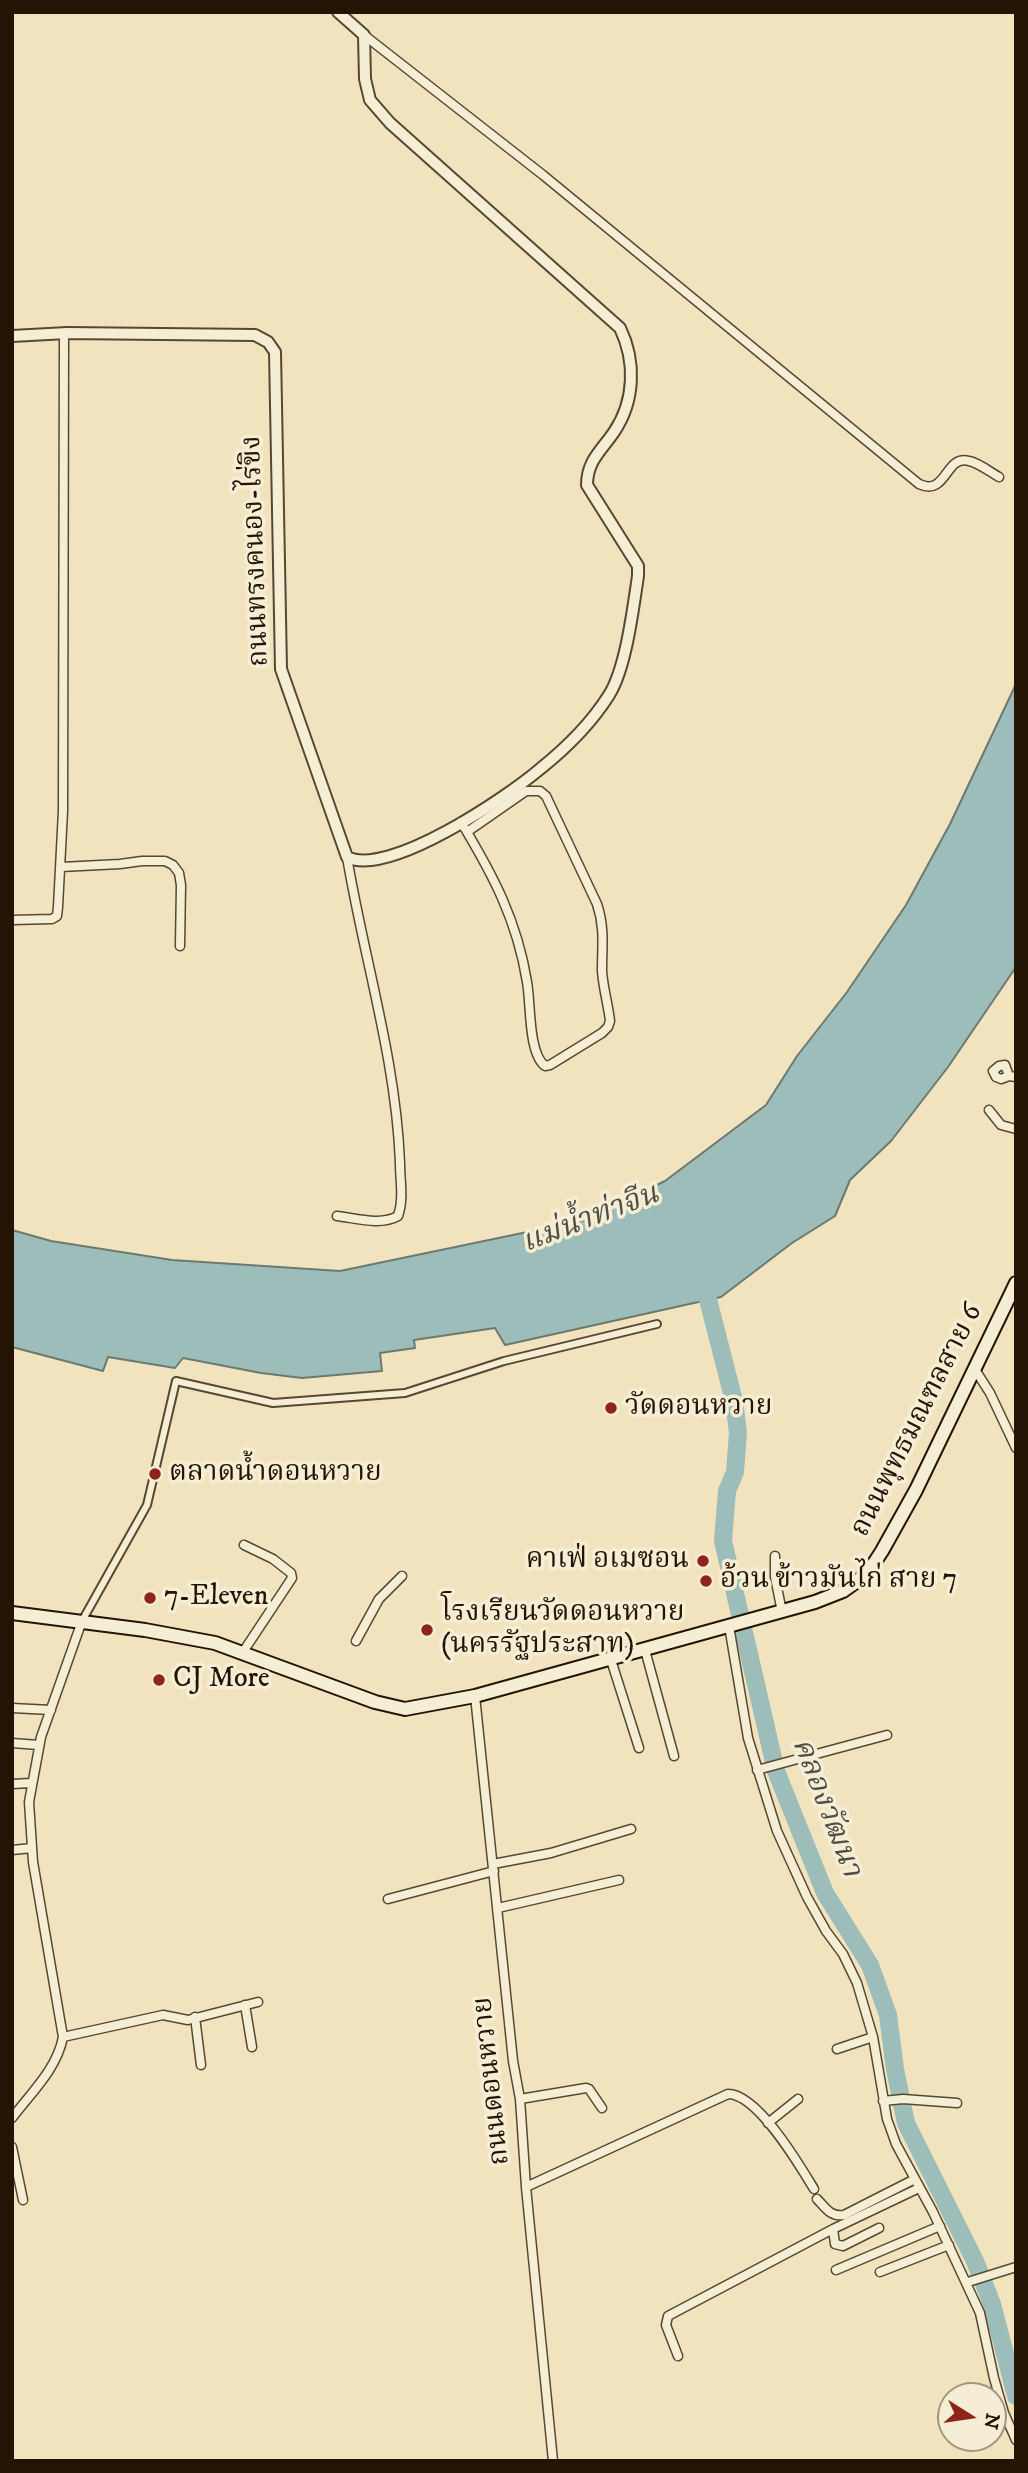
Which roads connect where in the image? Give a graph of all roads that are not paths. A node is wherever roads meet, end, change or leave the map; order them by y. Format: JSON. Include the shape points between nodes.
{"nodes":[{"id":1,"x":338,"y":12,"type":"edge"},
{"id":2,"x":364,"y":34,"type":"junction"},
{"id":3,"x":64,"y":333,"type":"junction"},
{"id":4,"x":12,"y":336,"type":"edge"},
{"id":5,"x":999,"y":477,"type":"dead end"},
{"id":6,"x":464,"y":827,"type":"junction"},
{"id":7,"x":347,"y":857,"type":"junction"},
{"id":8,"x":61,"y":867,"type":"junction"},
{"id":9,"x":12,"y":920,"type":"edge"},
{"id":10,"x":180,"y":946,"type":"dead end"},
{"id":11,"x":989,"y":1110,"type":"dead end"},
{"id":12,"x":1016,"y":1129,"type":"edge"},
{"id":13,"x":337,"y":1216,"type":"dead end"},
{"id":14,"x":1016,"y":1283,"type":"edge"},
{"id":15,"x":657,"y":1324,"type":"dead end"},
{"id":16,"x":974,"y":1368,"type":"junction"},
{"id":17,"x":1016,"y":1448,"type":"edge"},
{"id":18,"x":244,"y":1545,"type":"dead end"},
{"id":19,"x":775,"y":1556,"type":"dead end"},
{"id":20,"x":402,"y":1576,"type":"dead end"},
{"id":21,"x":782,"y":1612,"type":"junction"},
{"id":22,"x":12,"y":1613,"type":"edge"},
{"id":23,"x":82,"y":1622,"type":"junction"},
{"id":24,"x":738,"y":1624,"type":"junction"},
{"id":25,"x":356,"y":1641,"type":"dead end"},
{"id":26,"x":645,"y":1650,"type":"junction"},
{"id":27,"x":243,"y":1652,"type":"junction"},
{"id":28,"x":611,"y":1660,"type":"junction"},
{"id":29,"x":475,"y":1696,"type":"junction"},
{"id":30,"x":12,"y":1708,"type":"edge"},
{"id":31,"x":51,"y":1710,"type":"junction"},
{"id":32,"x":887,"y":1735,"type":"dead end"},
{"id":33,"x":12,"y":1743,"type":"edge"},
{"id":34,"x":39,"y":1745,"type":"junction"},
{"id":35,"x":639,"y":1748,"type":"dead end"},
{"id":36,"x":674,"y":1756,"type":"dead end"},
{"id":37,"x":757,"y":1770,"type":"junction"},
{"id":38,"x":31,"y":1783,"type":"junction"},
{"id":39,"x":12,"y":1784,"type":"edge"},
{"id":40,"x":631,"y":1829,"type":"dead end"},
{"id":41,"x":32,"y":1848,"type":"junction"},
{"id":42,"x":12,"y":1850,"type":"edge"},
{"id":43,"x":494,"y":1868,"type":"junction"},
{"id":44,"x":619,"y":1880,"type":"dead end"},
{"id":45,"x":388,"y":1899,"type":"dead end"},
{"id":46,"x":498,"y":1908,"type":"junction"},
{"id":47,"x":258,"y":2002,"type":"dead end"},
{"id":48,"x":245,"y":2005,"type":"junction"},
{"id":49,"x":195,"y":2017,"type":"junction"},
{"id":50,"x":63,"y":2037,"type":"junction"},
{"id":51,"x":873,"y":2037,"type":"junction"},
{"id":52,"x":253,"y":2046,"type":"dead end"},
{"id":53,"x":837,"y":2049,"type":"dead end"},
{"id":54,"x":201,"y":2065,"type":"dead end"},
{"id":55,"x":520,"y":2099,"type":"junction"},
{"id":56,"x":798,"y":2099,"type":"dead end"},
{"id":57,"x":886,"y":2101,"type":"junction"},
{"id":58,"x":957,"y":2103,"type":"dead end"},
{"id":59,"x":602,"y":2108,"type":"dead end"},
{"id":60,"x":12,"y":2118,"type":"edge"},
{"id":61,"x":768,"y":2123,"type":"junction"},
{"id":62,"x":12,"y":2147,"type":"edge"},
{"id":63,"x":917,"y":2184,"type":"junction"},
{"id":64,"x":526,"y":2187,"type":"junction"},
{"id":65,"x":23,"y":2200,"type":"dead end"},
{"id":66,"x":940,"y":2226,"type":"junction"},
{"id":67,"x":879,"y":2228,"type":"dead end"},
{"id":68,"x":833,"y":2229,"type":"junction"},
{"id":69,"x":949,"y":2245,"type":"junction"},
{"id":70,"x":1016,"y":2267,"type":"edge"},
{"id":71,"x":836,"y":2270,"type":"dead end"},
{"id":72,"x":880,"y":2272,"type":"dead end"},
{"id":73,"x":972,"y":2281,"type":"junction"},
{"id":74,"x":678,"y":2356,"type":"dead end"},
{"id":75,"x":1016,"y":2440,"type":"edge"},
{"id":76,"x":554,"y":2461,"type":"edge"}],
"edges":[{"from":1,"to":2,"type":"street"},
{"from":2,"to":5,"type":"street","via":[[919,484],[936,486],[954,464],[965,460]]},
{"from":2,"to":6,"type":"street","via":[[370,100],[620,328],[632,366],[621,421],[587,473],[587,485],[638,566],[620,668],[610,694],[574,736],[540,770]]},
{"from":3,"to":4,"type":"street","name":"ถนนทรงคนอง-ไร่ขิง"},
{"from":3,"to":7,"type":"street","name":"ถนนทรงคนอง-ไร่ขิง","via":[[255,335],[275,352],[281,669]]},
{"from":3,"to":8,"type":"street"},
{"from":6,"to":6,"type":"street","via":[[513,922],[527,981],[534,1044],[540,1062],[550,1065],[602,1033],[610,1021],[597,904],[540,791],[526,791]]},
{"from":6,"to":7,"type":"street","via":[[394,856],[366,862]]},
{"from":7,"to":13,"type":"street","via":[[392,1079],[402,1196],[398,1216],[392,1219]]},
{"from":8,"to":9,"type":"street","via":[[57,916],[43,921]]},
{"from":8,"to":10,"type":"street","via":[[142,860],[173,865],[181,886]]},
{"from":11,"to":12,"type":"street","via":[[1001,1125]]},
{"from":14,"to":16,"type":"main road","name":"ถนนพุทธมณฑลสาย 6"},
{"from":15,"to":23,"type":"street","via":[[504,1360],[405,1393],[273,1403],[176,1381],[147,1505]]},
{"from":16,"to":17,"type":"street"},
{"from":16,"to":21,"type":"main road","name":"ถนนพุทธมณฑลสาย 6","via":[[916,1490],[866,1574],[843,1591]]},
{"from":18,"to":27,"type":"street","via":[[273,1559],[292,1578]]},
{"from":19,"to":21,"type":"street"},
{"from":20,"to":25,"type":"street","via":[[379,1599]]},
{"from":21,"to":24,"type":"main road","name":"ถนนพุทธมณฑลสาย 6"},
{"from":22,"to":23,"type":"main road","name":"ถนนพุทธมณฑลสาย 6"},
{"from":23,"to":27,"type":"main road","name":"ถนนพุทธมณฑลสาย 6","via":[[187,1636]]},
{"from":23,"to":31,"type":"street"},
{"from":24,"to":26,"type":"main road","name":"ถนนพุทธมณฑลสาย 6"},
{"from":24,"to":37,"type":"street","via":[[742,1708]]},
{"from":26,"to":28,"type":"main road","name":"ถนนพุทธมณฑลสาย 6"},
{"from":26,"to":36,"type":"street"},
{"from":27,"to":29,"type":"main road","name":"ถนนพุทธมณฑลสาย 6","via":[[394,1708],[415,1709]]},
{"from":28,"to":29,"type":"main road","name":"ถนนพุทธมณฑลสาย 6"},
{"from":28,"to":35,"type":"street"},
{"from":29,"to":43,"type":"street","name":"ถนนดอนหวาย"},
{"from":30,"to":31,"type":"street"},
{"from":31,"to":34,"type":"street"},
{"from":32,"to":37,"type":"street"},
{"from":33,"to":34,"type":"street"},
{"from":34,"to":38,"type":"street"},
{"from":37,"to":51,"type":"street","via":[[807,1897],[857,1983]]},
{"from":38,"to":39,"type":"street"},
{"from":38,"to":41,"type":"street"},
{"from":40,"to":43,"type":"street"},
{"from":41,"to":42,"type":"street"},
{"from":41,"to":50,"type":"street"},
{"from":43,"to":45,"type":"street"},
{"from":43,"to":46,"type":"street","name":"ถนนดอนหวาย"},
{"from":44,"to":46,"type":"street"},
{"from":46,"to":55,"type":"street","name":"ถนนดอนหวาย"},
{"from":47,"to":48,"type":"street"},
{"from":48,"to":49,"type":"street"},
{"from":48,"to":52,"type":"street"},
{"from":49,"to":50,"type":"street","via":[[184,2020],[163,2015]]},
{"from":49,"to":54,"type":"street"},
{"from":50,"to":60,"type":"street","via":[[52,2067]]},
{"from":51,"to":53,"type":"street"},
{"from":51,"to":57,"type":"street"},
{"from":55,"to":59,"type":"street","via":[[586,2088]]},
{"from":55,"to":64,"type":"street","name":"ถนนดอนหวาย"},
{"from":56,"to":61,"type":"street"},
{"from":57,"to":58,"type":"street"},
{"from":57,"to":63,"type":"street","via":[[896,2144]]},
{"from":61,"to":63,"type":"street","via":[[785,2140],[830,2214],[844,2215]]},
{"from":61,"to":64,"type":"street","via":[[743,2099],[729,2094]]},
{"from":62,"to":65,"type":"street"},
{"from":63,"to":66,"type":"street"},
{"from":63,"to":68,"type":"street"},
{"from":64,"to":76,"type":"street","name":"ถนนดอนหวาย"},
{"from":66,"to":69,"type":"street"},
{"from":66,"to":71,"type":"street"},
{"from":67,"to":68,"type":"street","via":[[843,2246],[835,2244]]},
{"from":68,"to":74,"type":"street","via":[[668,2316],[666,2325]]},
{"from":69,"to":72,"type":"street"},
{"from":69,"to":73,"type":"street"},
{"from":70,"to":73,"type":"street"},
{"from":73,"to":75,"type":"street","via":[[994,2378]]}]}
